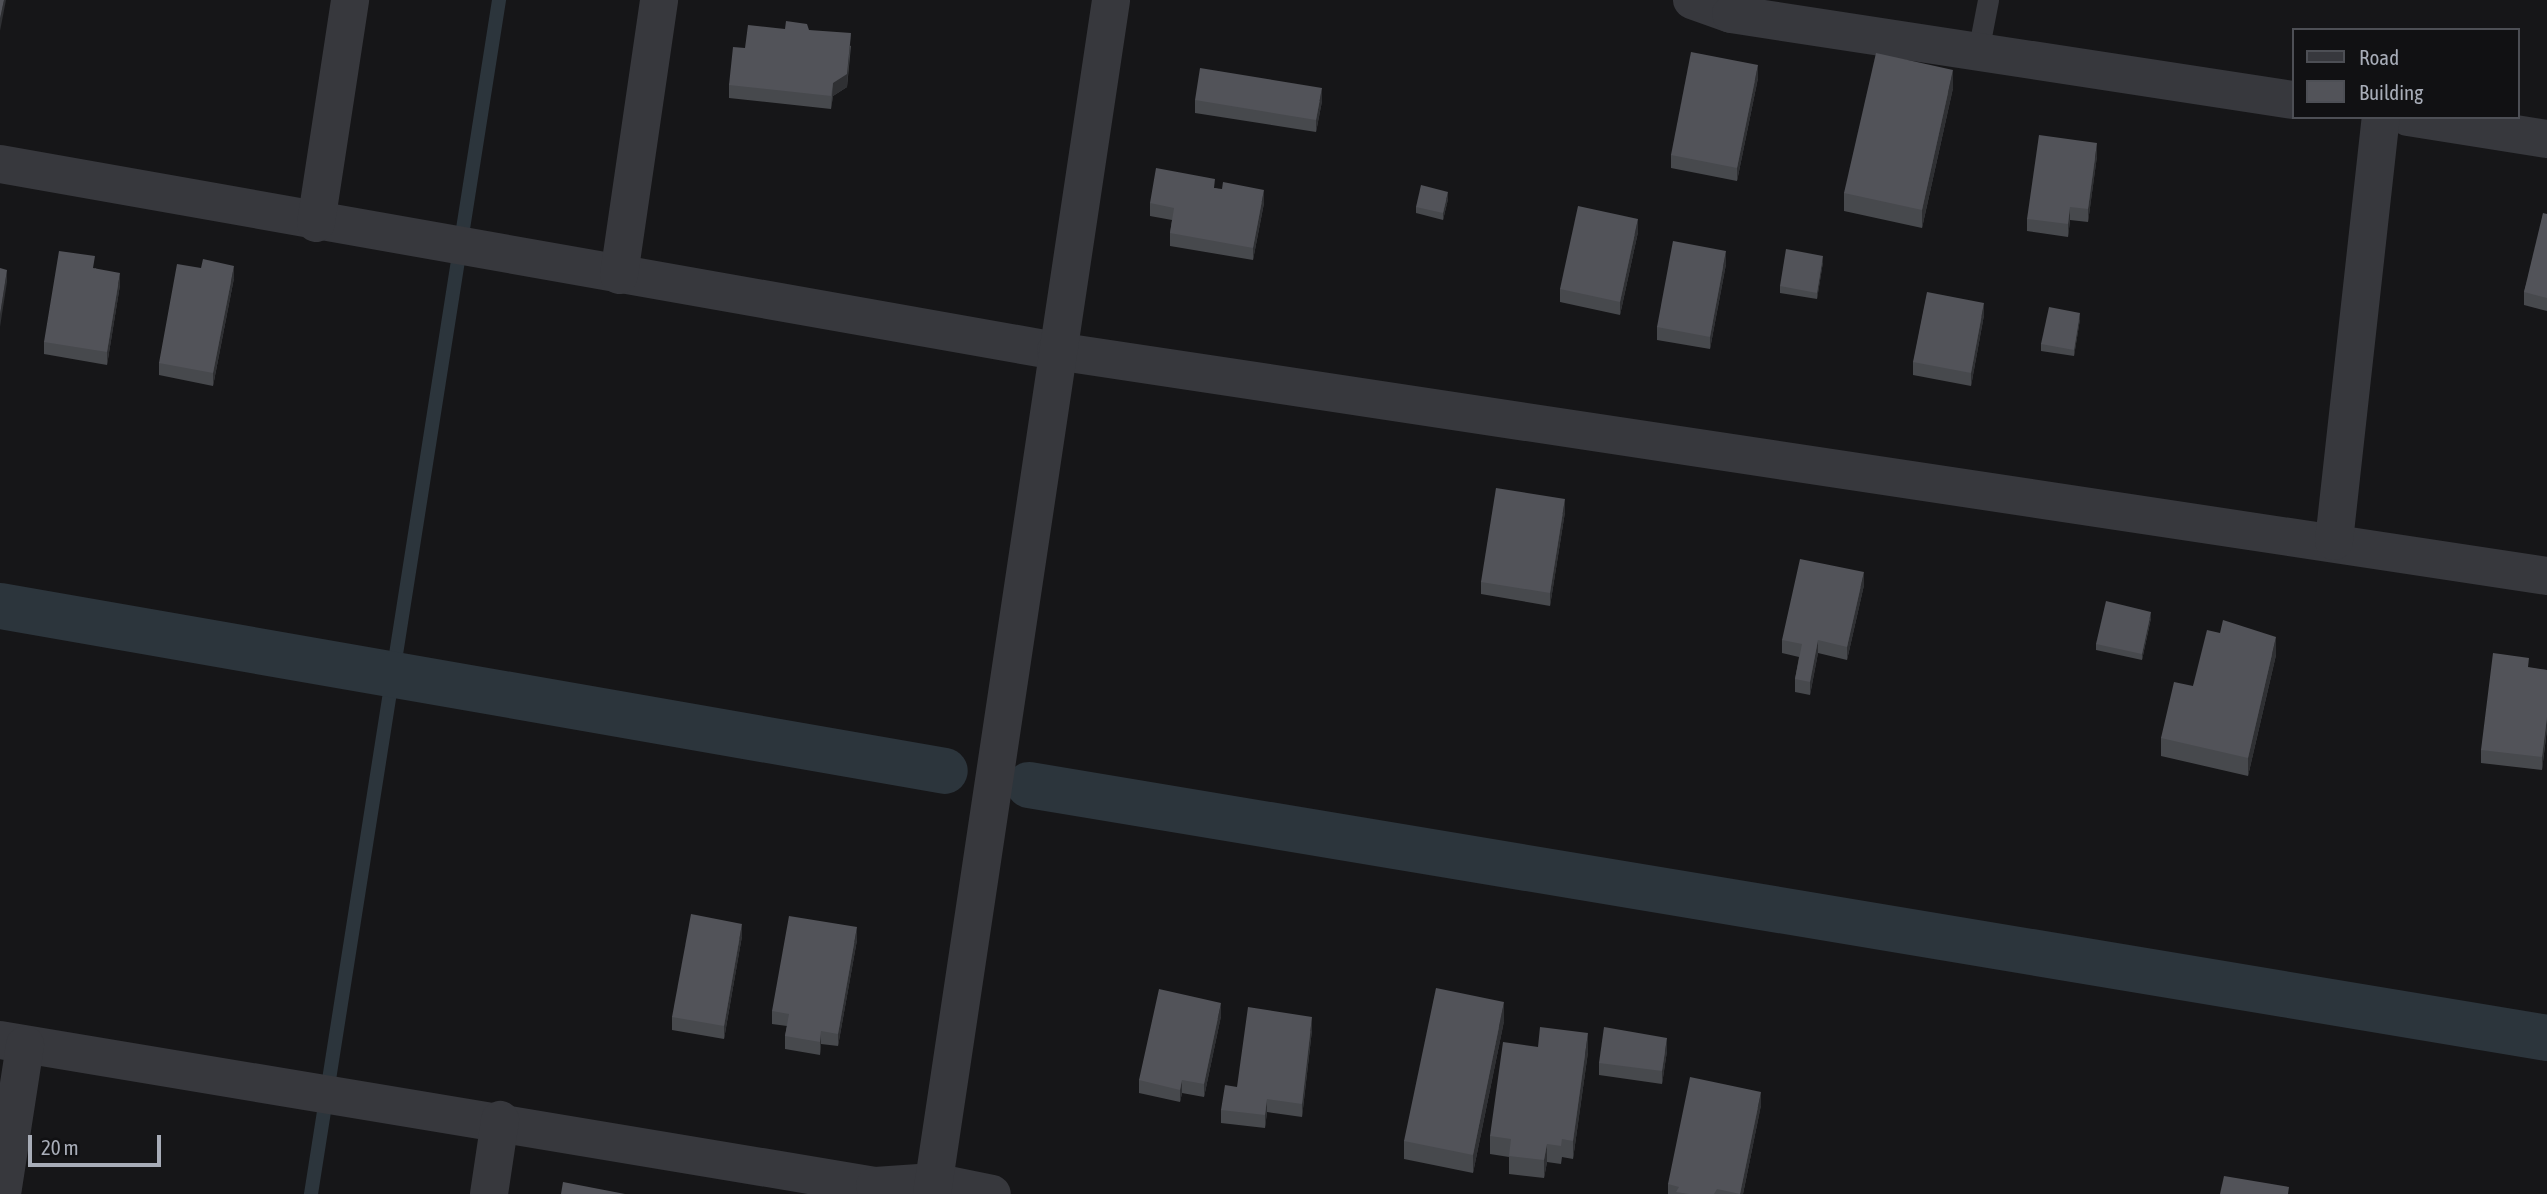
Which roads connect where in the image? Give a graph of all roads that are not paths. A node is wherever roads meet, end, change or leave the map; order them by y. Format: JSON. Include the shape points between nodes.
{"nodes":[{"id":1,"x":350,"y":0,"type":"edge"},
{"id":2,"x":659,"y":0,"type":"edge"},
{"id":3,"x":1111,"y":0,"type":"edge"},
{"id":4,"x":1692,"y":0,"type":"edge"},
{"id":5,"x":1987,"y":0,"type":"edge"},
{"id":6,"x":1978,"y":52,"type":"junction"},
{"id":7,"x":2292,"y":100,"type":"edge"},
{"id":8,"x":2381,"y":119,"type":"edge"},
{"id":9,"x":2421,"y":119,"type":"edge"},
{"id":10,"x":2547,"y":139,"type":"edge"},
{"id":11,"x":0,"y":164,"type":"edge"},
{"id":12,"x":316,"y":223,"type":"junction"},
{"id":13,"x":619,"y":275,"type":"junction"},
{"id":14,"x":1056,"y":351,"type":"junction"},
{"id":15,"x":2334,"y":541,"type":"junction"},
{"id":16,"x":2547,"y":576,"type":"edge"},
{"id":17,"x":13,"y":1043,"type":"edge"},
{"id":18,"x":500,"y":1120,"type":"junction"},
{"id":19,"x":933,"y":1188,"type":"edge"},
{"id":20,"x":2,"y":1194,"type":"edge"},
{"id":21,"x":489,"y":1194,"type":"edge"},
{"id":22,"x":992,"y":1194,"type":"edge"}],
"edges":[{"from":1,"to":12,"type":"street"},
{"from":2,"to":13,"type":"street"},
{"from":3,"to":14,"type":"street"},
{"from":4,"to":6,"type":"street","via":[[1731,14]]},
{"from":5,"to":6,"type":"lane"},
{"from":6,"to":7,"type":"street"},
{"from":8,"to":15,"type":"street"},
{"from":9,"to":10,"type":"street"},
{"from":11,"to":12,"type":"street"},
{"from":12,"to":13,"type":"street"},
{"from":13,"to":14,"type":"street"},
{"from":14,"to":15,"type":"street"},
{"from":14,"to":19,"type":"street"},
{"from":15,"to":16,"type":"street"},
{"from":17,"to":18,"type":"street"},
{"from":17,"to":20,"type":"street"},
{"from":18,"to":19,"type":"street","via":[[875,1186]]},
{"from":18,"to":21,"type":"street"},
{"from":19,"to":22,"type":"street"}]}
